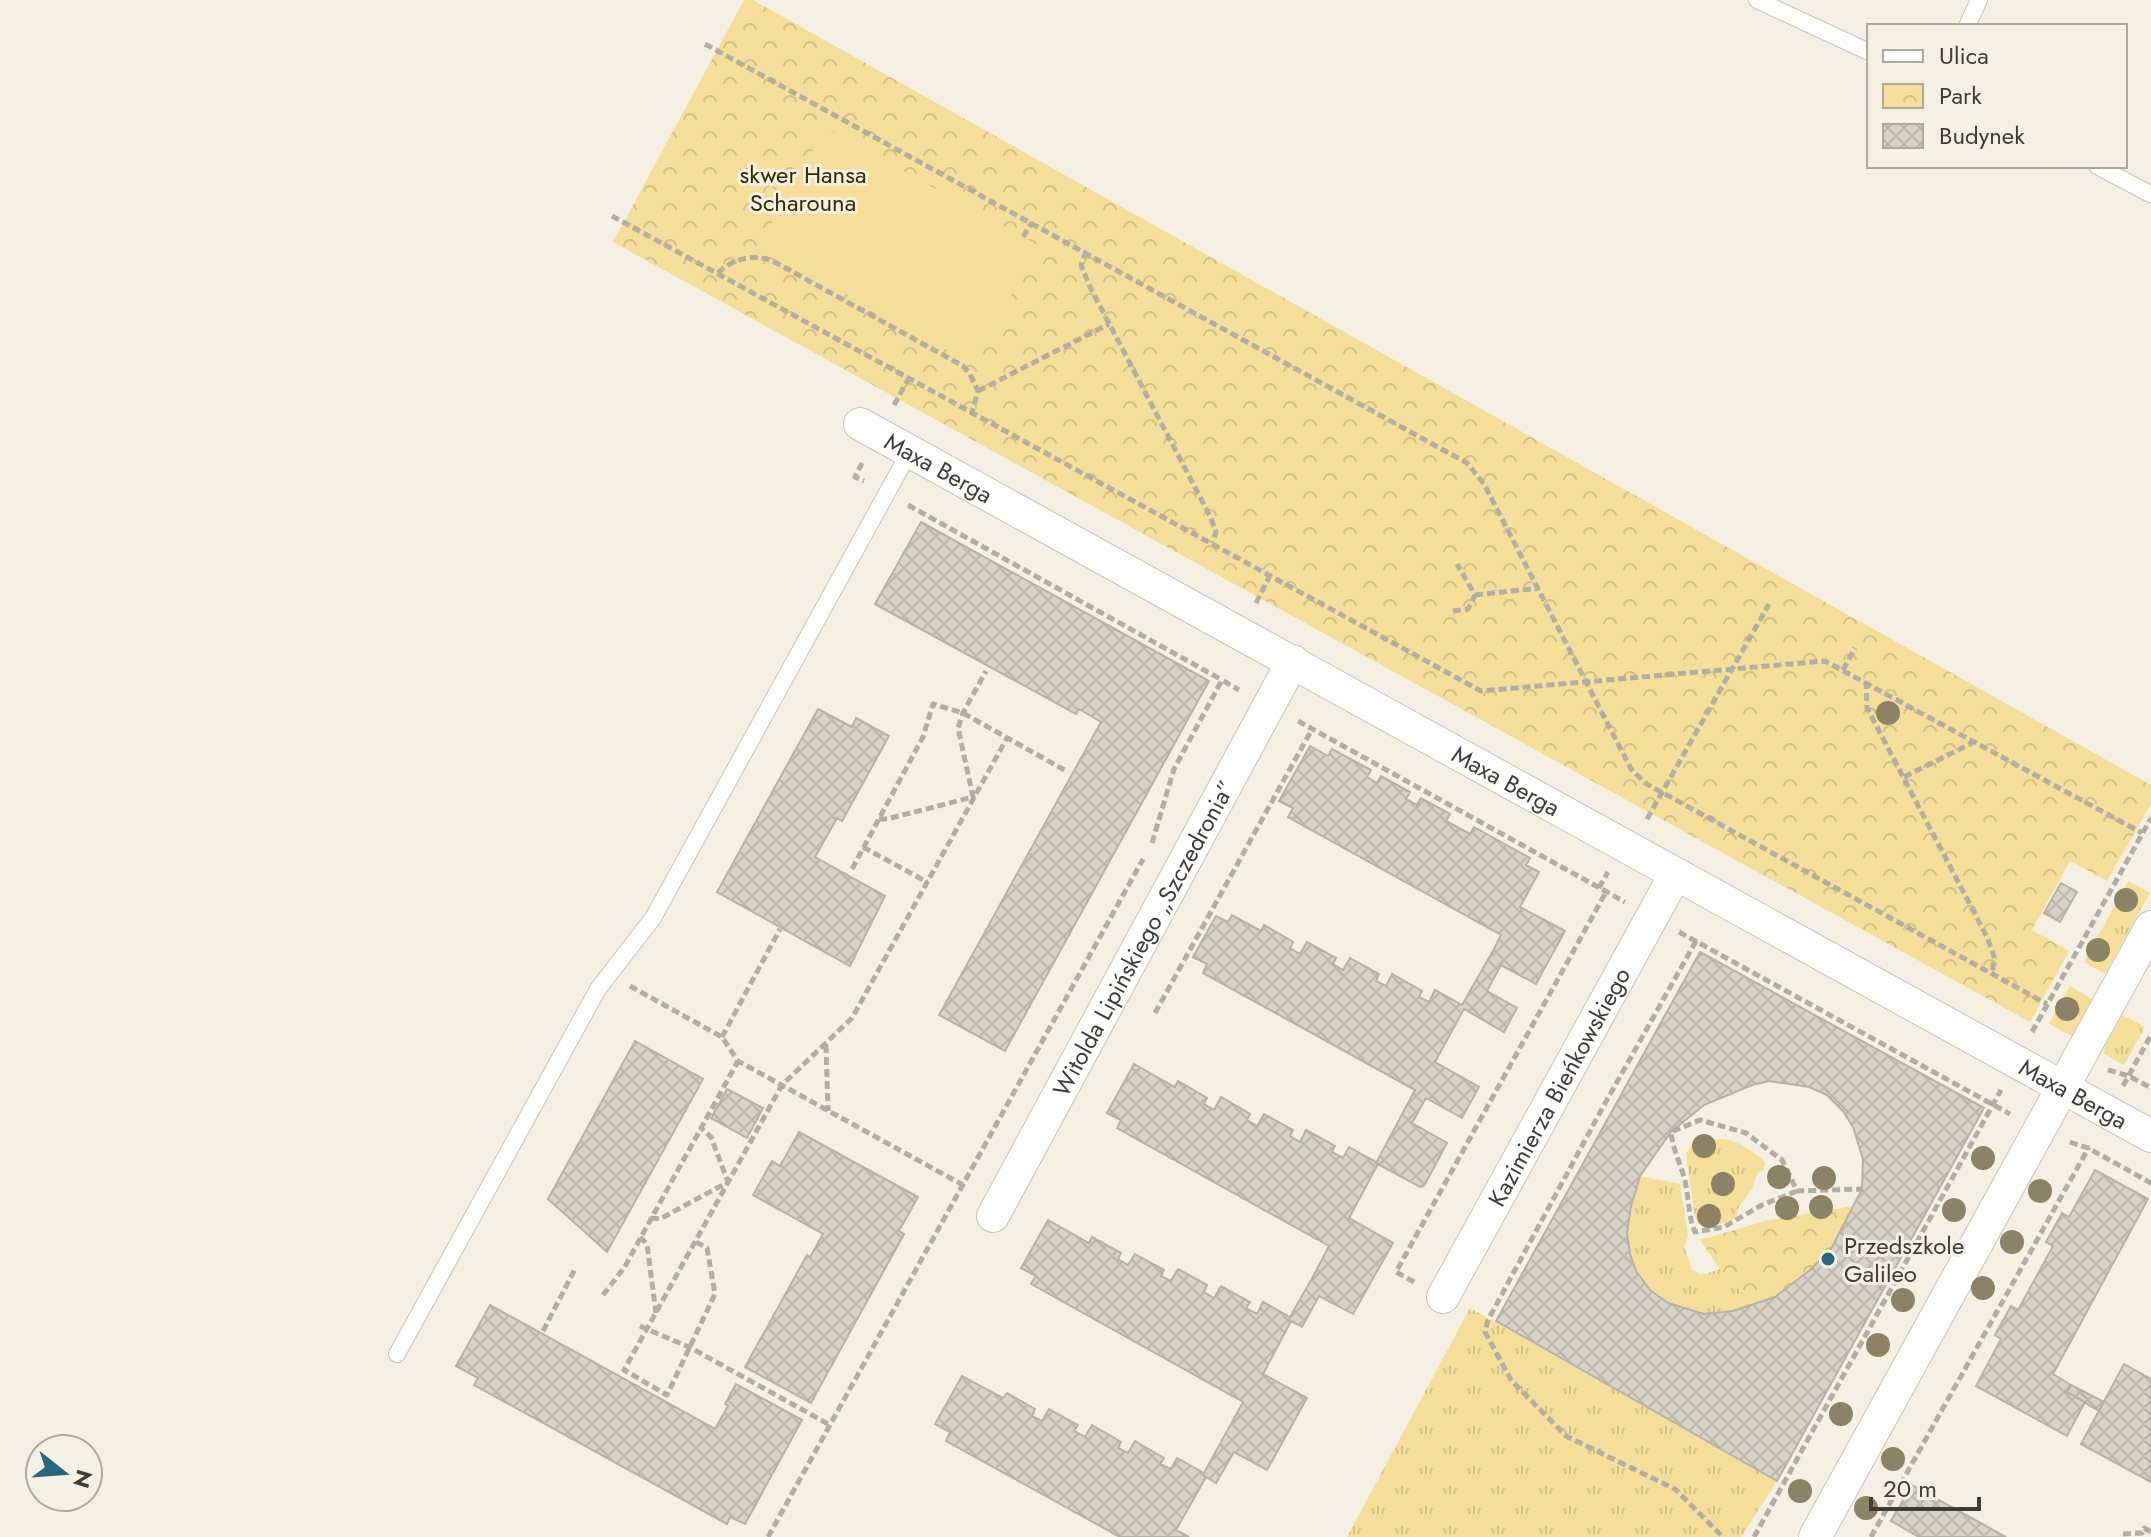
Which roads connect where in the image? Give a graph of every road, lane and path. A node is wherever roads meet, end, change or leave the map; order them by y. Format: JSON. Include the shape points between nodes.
{"nodes":[{"id":1,"x":1757,"y":0,"type":"edge"},
{"id":2,"x":1979,"y":0,"type":"edge"},
{"id":3,"x":1968,"y":24,"type":"edge"},
{"id":4,"x":705,"y":44,"type":"dead end"},
{"id":5,"x":1867,"y":51,"type":"edge"},
{"id":6,"x":2101,"y":168,"type":"edge"},
{"id":7,"x":2150,"y":194,"type":"edge"},
{"id":8,"x":612,"y":216,"type":"dead end"},
{"id":9,"x":1032,"y":222,"type":"junction"},
{"id":10,"x":1023,"y":237,"type":"dead end"},
{"id":11,"x":1086,"y":251,"type":"junction"},
{"id":12,"x":718,"y":273,"type":"junction"},
{"id":13,"x":1109,"y":324,"type":"junction"},
{"id":14,"x":978,"y":391,"type":"junction"},
{"id":15,"x":972,"y":413,"type":"junction"},
{"id":16,"x":869,"y":429,"type":"joint"},
{"id":17,"x":910,"y":451,"type":"junction"},
{"id":18,"x":888,"y":494,"type":"junction"},
{"id":19,"x":1212,"y":543,"type":"junction"},
{"id":20,"x":1457,"y":564,"type":"dead end"},
{"id":21,"x":1539,"y":588,"type":"junction"},
{"id":22,"x":1475,"y":595,"type":"junction"},
{"id":23,"x":1769,"y":604,"type":"dead end"},
{"id":24,"x":1453,"y":611,"type":"dead end"},
{"id":25,"x":1855,"y":648,"type":"dead end"},
{"id":26,"x":1293,"y":661,"type":"junction"},
{"id":27,"x":1732,"y":669,"type":"junction"},
{"id":28,"x":1843,"y":670,"type":"junction"},
{"id":29,"x":986,"y":671,"type":"dead end"},
{"id":30,"x":1222,"y":680,"type":"dead end"},
{"id":31,"x":1866,"y":681,"type":"junction"},
{"id":32,"x":1588,"y":682,"type":"junction"},
{"id":33,"x":963,"y":713,"type":"junction"},
{"id":34,"x":1312,"y":729,"type":"dead end"},
{"id":35,"x":1007,"y":738,"type":"junction"},
{"id":36,"x":1973,"y":742,"type":"junction"},
{"id":37,"x":1068,"y":772,"type":"dead end"},
{"id":38,"x":1904,"y":777,"type":"junction"},
{"id":39,"x":1662,"y":793,"type":"junction"},
{"id":40,"x":973,"y":797,"type":"junction"},
{"id":41,"x":1648,"y":818,"type":"dead end"},
{"id":42,"x":2151,"y":818,"type":"edge"},
{"id":43,"x":879,"y":819,"type":"junction"},
{"id":44,"x":2142,"y":833,"type":"junction"},
{"id":45,"x":863,"y":847,"type":"junction"},
{"id":46,"x":852,"y":869,"type":"dead end"},
{"id":47,"x":1675,"y":875,"type":"junction"},
{"id":48,"x":927,"y":882,"type":"junction"},
{"id":49,"x":1651,"y":917,"type":"junction"},
{"id":50,"x":2151,"y":927,"type":"edge"},
{"id":51,"x":780,"y":929,"type":"dead end"},
{"id":52,"x":1696,"y":941,"type":"junction"},
{"id":53,"x":611,"y":971,"type":"junction"},
{"id":54,"x":1992,"y":976,"type":"junction"},
{"id":55,"x":2047,"y":1004,"type":"junction"},
{"id":56,"x":1155,"y":1013,"type":"dead end"},
{"id":57,"x":2151,"y":1035,"type":"edge"},
{"id":58,"x":722,"y":1037,"type":"junction"},
{"id":59,"x":826,"y":1044,"type":"junction"},
{"id":60,"x":738,"y":1061,"type":"junction"},
{"id":61,"x":2016,"y":1062,"type":"junction"},
{"id":62,"x":782,"y":1085,"type":"junction"},
{"id":63,"x":2063,"y":1088,"type":"junction"},
{"id":64,"x":1993,"y":1104,"type":"junction"},
{"id":65,"x":1603,"y":1107,"type":"junction"},
{"id":66,"x":1614,"y":1108,"type":"dead end"},
{"id":67,"x":828,"y":1111,"type":"junction"},
{"id":68,"x":2108,"y":1112,"type":"junction"},
{"id":69,"x":700,"y":1127,"type":"junction"},
{"id":70,"x":2040,"y":1129,"type":"junction"},
{"id":71,"x":2151,"y":1136,"type":"edge"},
{"id":72,"x":2088,"y":1148,"type":"junction"},
{"id":73,"x":1958,"y":1167,"type":"junction"},
{"id":74,"x":1949,"y":1170,"type":"dead end"},
{"id":75,"x":728,"y":1182,"type":"junction"},
{"id":76,"x":2151,"y":1183,"type":"edge"},
{"id":77,"x":963,"y":1185,"type":"dead end"},
{"id":78,"x":1862,"y":1189,"type":"dead end"},
{"id":79,"x":1797,"y":1191,"type":"junction"},
{"id":80,"x":993,"y":1216,"type":"dead end"},
{"id":81,"x":651,"y":1218,"type":"junction"},
{"id":82,"x":640,"y":1237,"type":"junction"},
{"id":83,"x":696,"y":1242,"type":"junction"},
{"id":84,"x":575,"y":1269,"type":"dead end"},
{"id":85,"x":1396,"y":1272,"type":"dead end"},
{"id":86,"x":603,"y":1295,"type":"dead end"},
{"id":87,"x":1443,"y":1297,"type":"dead end"},
{"id":88,"x":656,"y":1316,"type":"junction"},
{"id":89,"x":640,"y":1326,"type":"dead end"},
{"id":90,"x":648,"y":1330,"type":"junction"},
{"id":91,"x":543,"y":1331,"type":"dead end"},
{"id":92,"x":691,"y":1348,"type":"junction"},
{"id":93,"x":397,"y":1354,"type":"dead end"},
{"id":94,"x":830,"y":1425,"type":"dead end"},
{"id":95,"x":2151,"y":1532,"type":"edge"},
{"id":96,"x":2123,"y":1534,"type":"dead end"},
{"id":97,"x":1723,"y":1537,"type":"edge"},
{"id":98,"x":1754,"y":1537,"type":"edge"},
{"id":99,"x":1815,"y":1537,"type":"edge"},
{"id":100,"x":1871,"y":1537,"type":"edge"}],
"edges":[{"from":1,"to":5,"type":"lane"},
{"from":2,"to":3,"type":"lane"},
{"from":4,"to":9,"type":"path"},
{"from":6,"to":7,"type":"lane"},
{"from":8,"to":12,"type":"path"},
{"from":9,"to":10,"type":"path"},
{"from":9,"to":11,"type":"path"},
{"from":11,"to":13,"type":"path","via":[[1081,265]]},
{"from":11,"to":21,"type":"path","via":[[1467,463],[1484,484]]},
{"from":12,"to":14,"type":"path","via":[[731,260],[775,258],[946,353],[970,374]]},
{"from":12,"to":15,"type":"path"},
{"from":13,"to":14,"type":"path"},
{"from":13,"to":19,"type":"path","via":[[1211,518],[1216,532]]},
{"from":14,"to":15,"type":"path"},
{"from":15,"to":19,"type":"path"},
{"from":16,"to":17,"type":"street","name":"Maxa Berga"},
{"from":16,"to":18,"type":"path","via":[[855,477]]},
{"from":17,"to":18,"type":"lane"},
{"from":17,"to":26,"type":"street","name":"Maxa Berga"},
{"from":18,"to":30,"type":"path"},
{"from":18,"to":53,"type":"lane","via":[[653,918]]},
{"from":19,"to":32,"type":"path","via":[[1481,691]]},
{"from":20,"to":22,"type":"path"},
{"from":21,"to":22,"type":"path"},
{"from":21,"to":32,"type":"path"},
{"from":22,"to":24,"type":"path","via":[[1468,609]]},
{"from":23,"to":27,"type":"path"},
{"from":25,"to":28,"type":"path"},
{"from":26,"to":47,"type":"street","name":"Maxa Berga"},
{"from":26,"to":80,"type":"street","name":"Witolda Lipińskiego „Szczedronia”"},
{"from":27,"to":28,"type":"path","via":[[1825,661]]},
{"from":27,"to":32,"type":"path"},
{"from":27,"to":39,"type":"path"},
{"from":28,"to":31,"type":"path"},
{"from":29,"to":33,"type":"path"},
{"from":31,"to":36,"type":"path"},
{"from":31,"to":38,"type":"path","via":[[1867,708]]},
{"from":32,"to":39,"type":"path","via":[[1631,769]]},
{"from":33,"to":35,"type":"path"},
{"from":33,"to":40,"type":"path","via":[[958,728]]},
{"from":33,"to":43,"type":"path","via":[[933,704],[923,737]]},
{"from":34,"to":56,"type":"path"},
{"from":35,"to":37,"type":"path"},
{"from":35,"to":40,"type":"path"},
{"from":36,"to":38,"type":"path"},
{"from":36,"to":44,"type":"path"},
{"from":38,"to":54,"type":"path","via":[[1987,937],[1994,956]]},
{"from":39,"to":41,"type":"path"},
{"from":39,"to":54,"type":"path"},
{"from":40,"to":43,"type":"path"},
{"from":40,"to":48,"type":"path"},
{"from":42,"to":44,"type":"path"},
{"from":43,"to":45,"type":"path"},
{"from":44,"to":55,"type":"path"},
{"from":45,"to":46,"type":"path"},
{"from":45,"to":48,"type":"path"},
{"from":47,"to":49,"type":"street","name":"Kazimierza Bieńkowskiego"},
{"from":47,"to":61,"type":"street","name":"Maxa Berga"},
{"from":48,"to":59,"type":"path","via":[[852,1018]]},
{"from":49,"to":52,"type":"path"},
{"from":49,"to":85,"type":"path","via":[[1606,892]]},
{"from":49,"to":87,"type":"street","name":"Kazimierza Bieńkowskiego"},
{"from":50,"to":63,"type":"street"},
{"from":51,"to":58,"type":"path"},
{"from":52,"to":64,"type":"path"},
{"from":52,"to":65,"type":"path"},
{"from":53,"to":58,"type":"path"},
{"from":53,"to":93,"type":"lane"},
{"from":54,"to":55,"type":"path"},
{"from":55,"to":61,"type":"path"},
{"from":57,"to":68,"type":"path"},
{"from":58,"to":60,"type":"path"},
{"from":59,"to":62,"type":"path"},
{"from":59,"to":67,"type":"path"},
{"from":60,"to":62,"type":"path"},
{"from":60,"to":69,"type":"path"},
{"from":61,"to":63,"type":"street","name":"Maxa Berga"},
{"from":61,"to":64,"type":"path"},
{"from":62,"to":67,"type":"path"},
{"from":62,"to":75,"type":"path"},
{"from":63,"to":68,"type":"street","name":"Maxa Berga"},
{"from":63,"to":70,"type":"street"},
{"from":64,"to":70,"type":"path"},
{"from":64,"to":73,"type":"path"},
{"from":65,"to":66,"type":"path"},
{"from":65,"to":97,"type":"path","via":[[1485,1332],[1511,1380],[1566,1436],[1675,1489]]},
{"from":67,"to":77,"type":"path"},
{"from":68,"to":71,"type":"street","name":"Maxa Berga"},
{"from":68,"to":72,"type":"path"},
{"from":69,"to":75,"type":"path","via":[[711,1137]]},
{"from":69,"to":81,"type":"path"},
{"from":70,"to":72,"type":"path"},
{"from":70,"to":99,"type":"street"},
{"from":72,"to":76,"type":"path"},
{"from":72,"to":100,"type":"path"},
{"from":73,"to":74,"type":"path"},
{"from":73,"to":98,"type":"path"},
{"from":75,"to":81,"type":"path","via":[[660,1219]]},
{"from":75,"to":83,"type":"path"},
{"from":78,"to":79,"type":"path"},
{"from":79,"to":79,"type":"path","via":[[1782,1160],[1746,1133],[1700,1120],[1671,1132],[1695,1232],[1724,1227]]},
{"from":81,"to":82,"type":"path"},
{"from":82,"to":86,"type":"path"},
{"from":82,"to":88,"type":"path","via":[[647,1244]]},
{"from":83,"to":88,"type":"path"},
{"from":83,"to":92,"type":"path","via":[[707,1248],[715,1294]]},
{"from":84,"to":91,"type":"path"},
{"from":88,"to":90,"type":"path"},
{"from":89,"to":90,"type":"path"},
{"from":90,"to":92,"type":"path"},
{"from":90,"to":92,"type":"path","via":[[624,1370],[667,1395]]},
{"from":92,"to":94,"type":"path"},
{"from":95,"to":96,"type":"path","via":[[2144,1528],[2142,1533]]}]}
